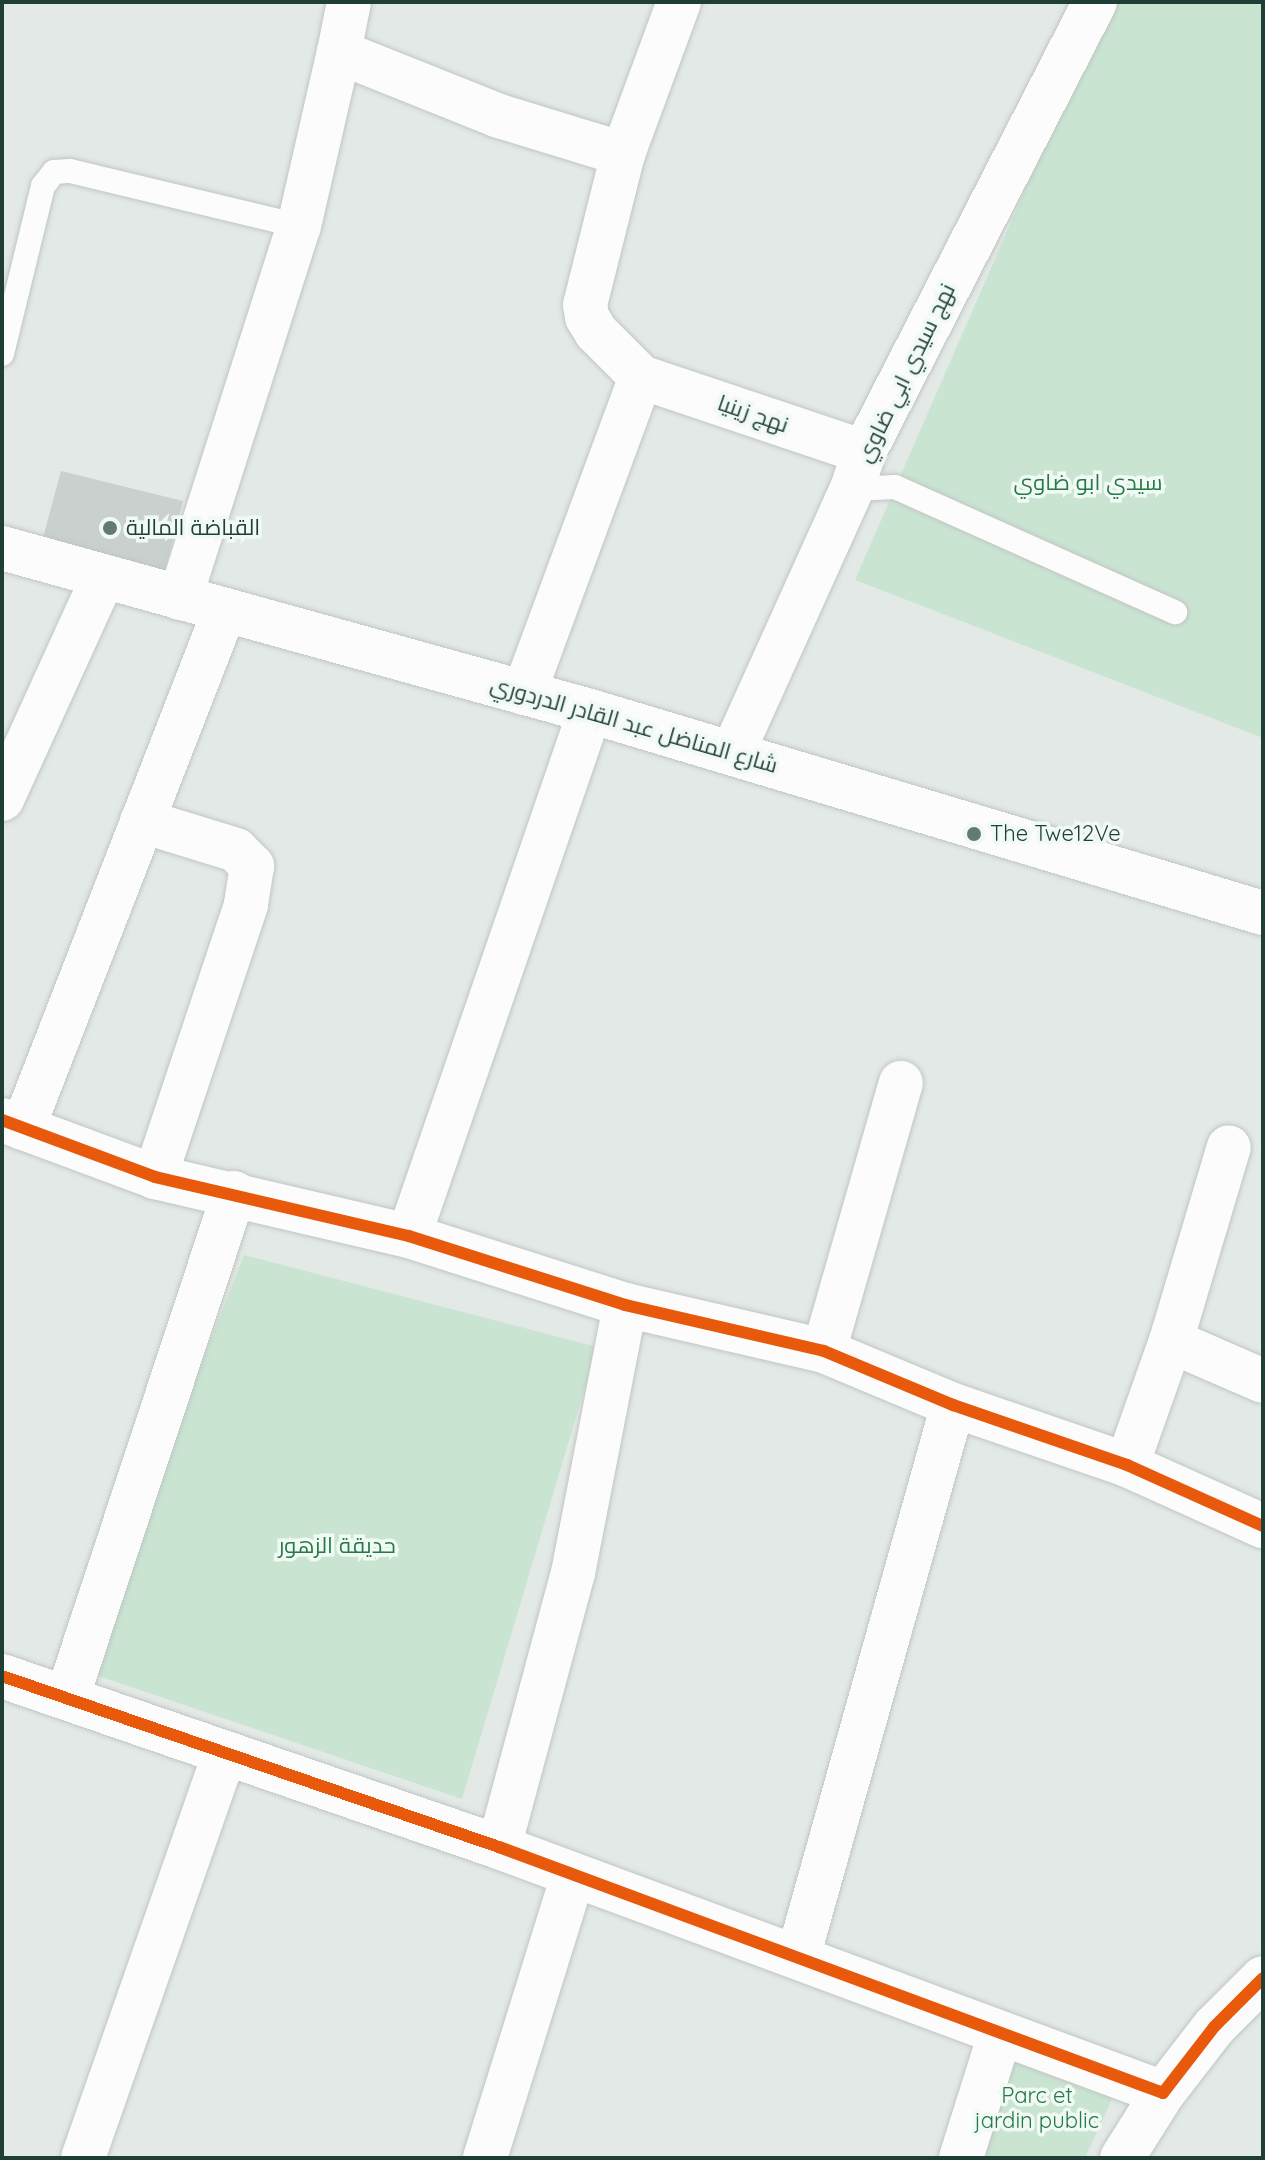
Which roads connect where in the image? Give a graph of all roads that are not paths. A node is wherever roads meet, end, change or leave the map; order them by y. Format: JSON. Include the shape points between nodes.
{"nodes":[{"id":1,"x":349,"y":2,"type":"edge"},
{"id":2,"x":679,"y":2,"type":"edge"},
{"id":3,"x":1095,"y":2,"type":"edge"},
{"id":4,"x":339,"y":52,"type":"junction"},
{"id":5,"x":623,"y":154,"type":"junction"},
{"id":6,"x":299,"y":226,"type":"junction"},
{"id":7,"x":2,"y":354,"type":"edge"},
{"id":8,"x":641,"y":377,"type":"junction"},
{"id":9,"x":858,"y":470,"type":"junction"},
{"id":10,"x":2,"y":548,"type":"edge"},
{"id":11,"x":103,"y":577,"type":"junction"},
{"id":12,"x":180,"y":598,"type":"junction"},
{"id":13,"x":224,"y":612,"type":"junction"},
{"id":14,"x":1175,"y":612,"type":"dead end"},
{"id":15,"x":524,"y":693,"type":"junction"},
{"id":16,"x":590,"y":711,"type":"junction"},
{"id":17,"x":733,"y":752,"type":"junction"},
{"id":18,"x":2,"y":799,"type":"edge"},
{"id":19,"x":142,"y":821,"type":"junction"},
{"id":20,"x":1263,"y":913,"type":"edge"},
{"id":21,"x":901,"y":1083,"type":"dead end"},
{"id":22,"x":12,"y":1124,"type":"edge"},
{"id":23,"x":1229,"y":1147,"type":"dead end"},
{"id":24,"x":155,"y":1177,"type":"junction"},
{"id":25,"x":234,"y":1193,"type":"junction"},
{"id":26,"x":409,"y":1236,"type":"junction"},
{"id":27,"x":625,"y":1305,"type":"junction"},
{"id":28,"x":1171,"y":1341,"type":"junction"},
{"id":29,"x":824,"y":1351,"type":"junction"},
{"id":30,"x":1263,"y":1381,"type":"edge"},
{"id":31,"x":953,"y":1405,"type":"junction"},
{"id":32,"x":1127,"y":1465,"type":"junction"},
{"id":33,"x":1263,"y":1526,"type":"edge"},
{"id":34,"x":2,"y":1676,"type":"edge"},
{"id":35,"x":67,"y":1698,"type":"junction"},
{"id":36,"x":224,"y":1755,"type":"junction"},
{"id":37,"x":499,"y":1847,"type":"junction"},
{"id":38,"x":573,"y":1876,"type":"junction"},
{"id":39,"x":798,"y":1957,"type":"junction"},
{"id":40,"x":1263,"y":1978,"type":"edge"},
{"id":41,"x":1000,"y":2034,"type":"junction"},
{"id":42,"x":1163,"y":2093,"type":"junction"},
{"id":43,"x":83,"y":2158,"type":"edge"},
{"id":44,"x":485,"y":2158,"type":"edge"},
{"id":45,"x":961,"y":2158,"type":"edge"},
{"id":46,"x":1122,"y":2158,"type":"edge"}],
"edges":[{"from":1,"to":4,"type":"street"},
{"from":2,"to":5,"type":"street"},
{"from":3,"to":9,"type":"street","name":"نهج سيدي ابي ضاوي"},
{"from":4,"to":5,"type":"street","via":[[499,116]]},
{"from":4,"to":6,"type":"street"},
{"from":5,"to":8,"type":"street","via":[[585,305],[596,332]]},
{"from":6,"to":7,"type":"lane","via":[[70,171],[54,172],[43,186]]},
{"from":6,"to":12,"type":"street"},
{"from":8,"to":9,"type":"street","name":"نهج زينيا"},
{"from":8,"to":15,"type":"street"},
{"from":9,"to":14,"type":"lane"},
{"from":9,"to":17,"type":"street","name":"نهج سيدي ابي ضاوي"},
{"from":10,"to":11,"type":"street","name":"شارع المناضل عبد القادر الدردوري"},
{"from":11,"to":12,"type":"street","name":"شارع المناضل عبد القادر الدردوري"},
{"from":11,"to":18,"type":"street"},
{"from":12,"to":13,"type":"street","name":"شارع المناضل عبد القادر الدردوري"},
{"from":13,"to":15,"type":"street","name":"شارع المناضل عبد القادر الدردوري"},
{"from":13,"to":19,"type":"street"},
{"from":15,"to":16,"type":"street","name":"شارع المناضل عبد القادر الدردوري"},
{"from":16,"to":17,"type":"street","name":"شارع المناضل عبد القادر الدردوري"},
{"from":16,"to":26,"type":"street"},
{"from":17,"to":20,"type":"street","name":"شارع المناضل عبد القادر الدردوري"},
{"from":19,"to":22,"type":"street"},
{"from":19,"to":24,"type":"street","via":[[236,850],[252,866],[246,905]]},
{"from":21,"to":29,"type":"street"},
{"from":22,"to":24,"type":"street"},
{"from":23,"to":28,"type":"street"},
{"from":24,"to":25,"type":"street"},
{"from":25,"to":26,"type":"street"},
{"from":25,"to":35,"type":"street"},
{"from":26,"to":27,"type":"street"},
{"from":27,"to":29,"type":"street"},
{"from":27,"to":37,"type":"street","via":[[573,1573]]},
{"from":28,"to":30,"type":"street"},
{"from":28,"to":32,"type":"street"},
{"from":29,"to":31,"type":"street"},
{"from":31,"to":32,"type":"street"},
{"from":31,"to":39,"type":"street"},
{"from":32,"to":33,"type":"street"},
{"from":34,"to":35,"type":"street"},
{"from":35,"to":36,"type":"street"},
{"from":36,"to":37,"type":"street"},
{"from":36,"to":43,"type":"street"},
{"from":37,"to":38,"type":"street"},
{"from":38,"to":39,"type":"street"},
{"from":38,"to":44,"type":"street"},
{"from":39,"to":41,"type":"street"},
{"from":40,"to":42,"type":"street","via":[[1214,2027]]},
{"from":41,"to":42,"type":"street"},
{"from":41,"to":45,"type":"street"},
{"from":42,"to":46,"type":"street"}]}
